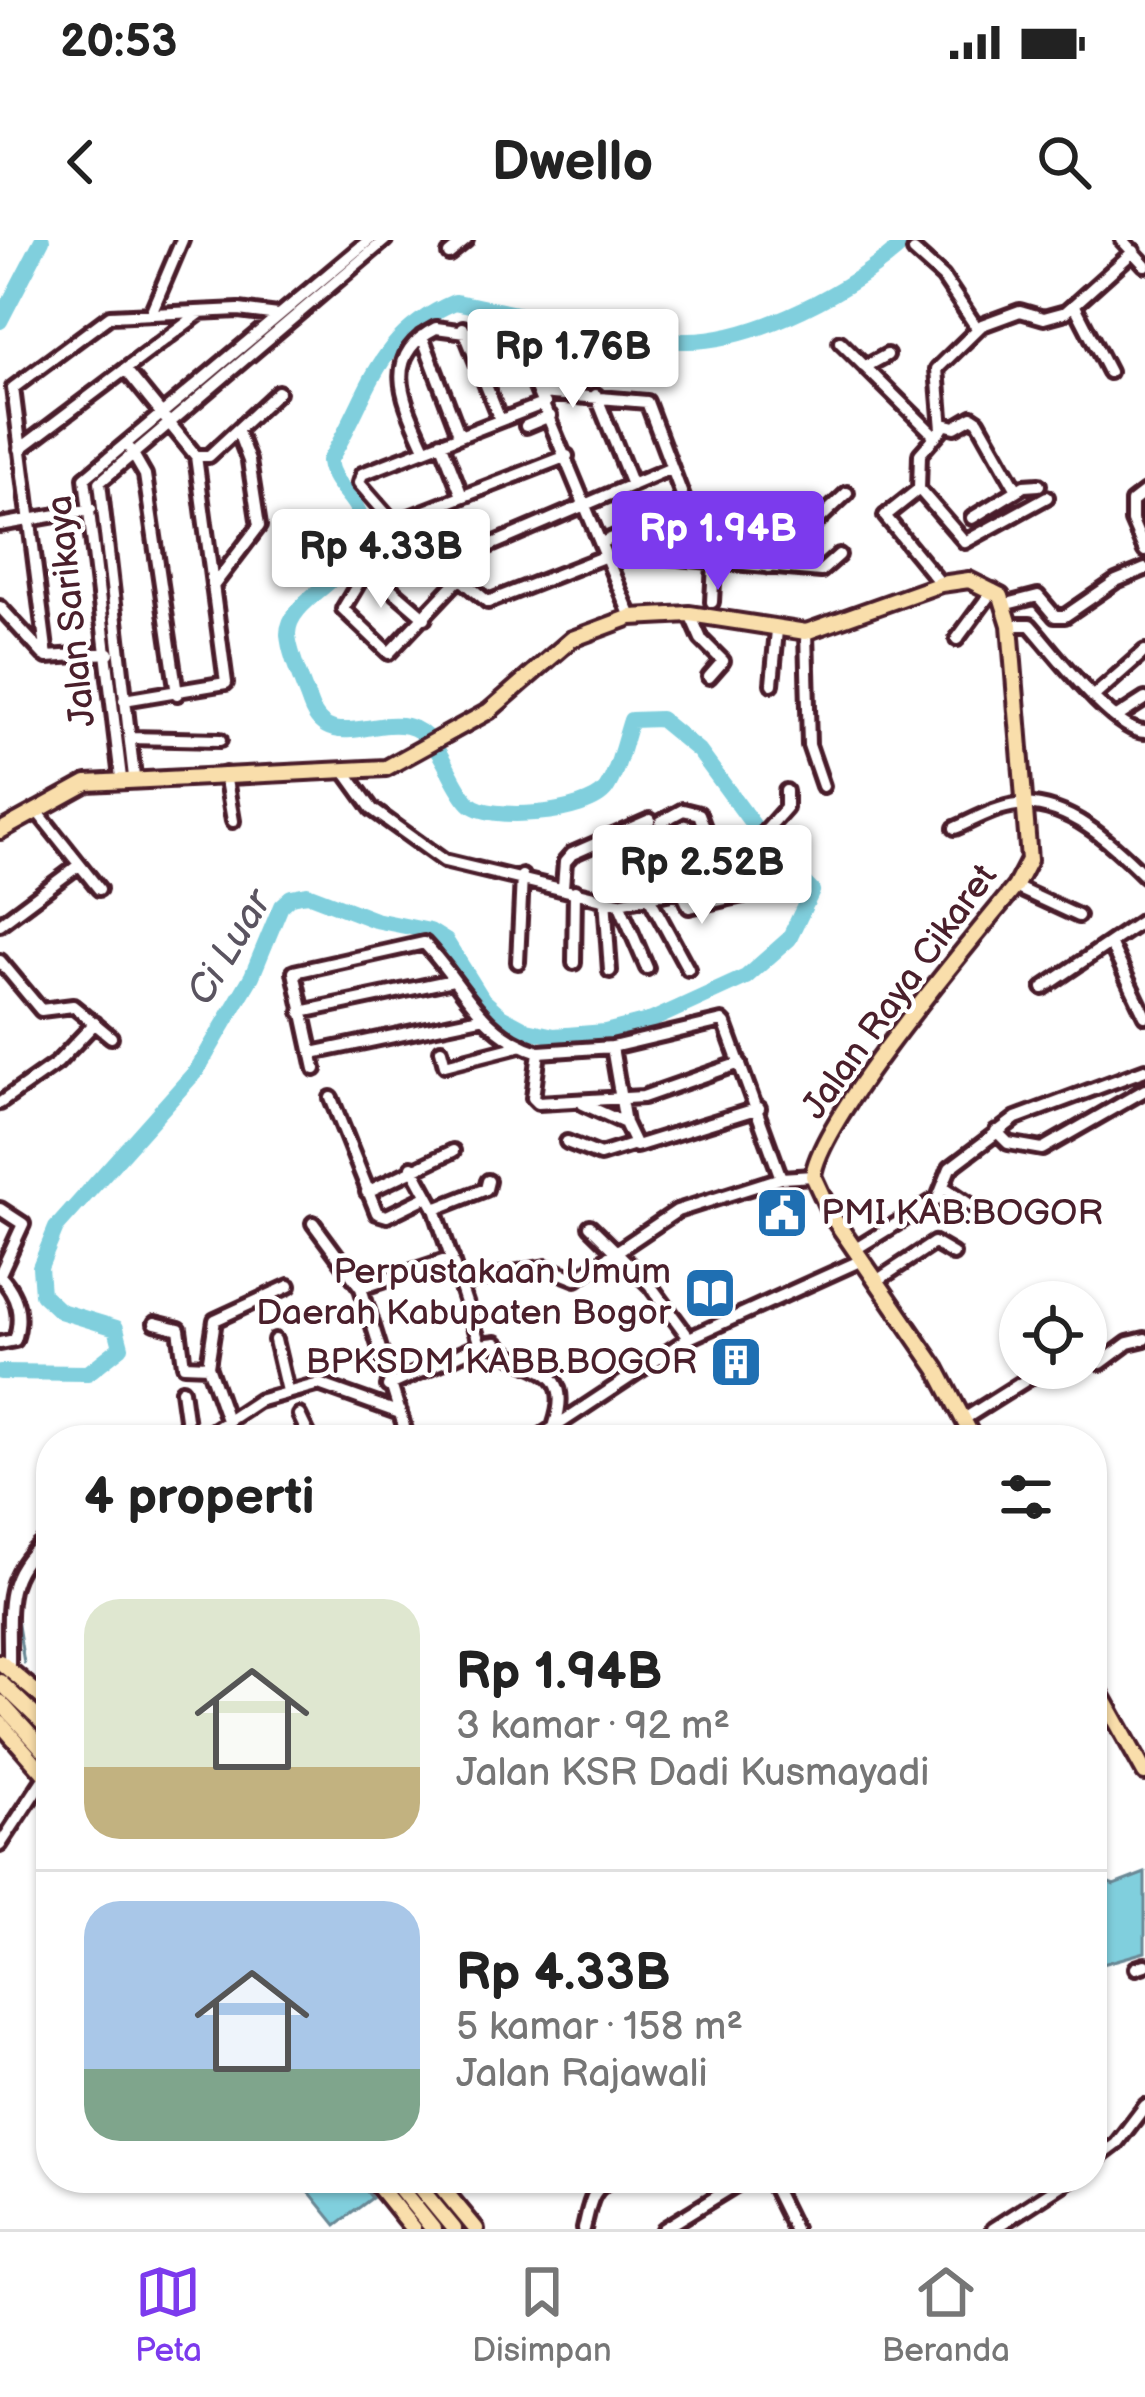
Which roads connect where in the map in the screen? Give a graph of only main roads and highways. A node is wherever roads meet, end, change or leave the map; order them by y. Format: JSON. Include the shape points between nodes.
{"nodes":[{"id":1,"x":0,"y":831,"type":"edge"},
{"id":2,"x":967,"y":1425,"type":"edge"},
{"id":3,"x":4,"y":1665,"type":"edge"},
{"id":4,"x":0,"y":1682,"type":"edge"},
{"id":5,"x":36,"y":1688,"type":"edge"},
{"id":6,"x":0,"y":1702,"type":"edge"},
{"id":7,"x":1107,"y":1704,"type":"edge"},
{"id":8,"x":36,"y":1717,"type":"edge"},
{"id":9,"x":0,"y":1723,"type":"edge"},
{"id":10,"x":36,"y":1742,"type":"edge"},
{"id":11,"x":36,"y":1763,"type":"edge"},
{"id":12,"x":1143,"y":1766,"type":"edge"},
{"id":13,"x":384,"y":2193,"type":"edge"},
{"id":14,"x":404,"y":2193,"type":"edge"},
{"id":15,"x":424,"y":2193,"type":"edge"},
{"id":16,"x":446,"y":2193,"type":"edge"},
{"id":17,"x":413,"y":2229,"type":"edge"},
{"id":18,"x":433,"y":2229,"type":"edge"},
{"id":19,"x":454,"y":2229,"type":"edge"},
{"id":20,"x":476,"y":2229,"type":"edge"}],
"edges":[{"from":1,"to":2,"type":"main road","name":"Jalan Raya Cikaret","via":[[87,783],[386,768],[489,711],[572,639],[631,617],[691,614],[806,632],[940,584],[969,580],[993,590],[1010,625],[1029,860],[893,1042],[819,1154],[813,1176]]},
{"from":3,"to":5,"type":"main road"},
{"from":4,"to":8,"type":"main road"},
{"from":6,"to":10,"type":"main road"},
{"from":7,"to":12,"type":"main road"},
{"from":9,"to":11,"type":"main road"},
{"from":13,"to":17,"type":"main road"},
{"from":14,"to":18,"type":"main road"},
{"from":15,"to":19,"type":"main road"},
{"from":16,"to":20,"type":"main road"}]}
